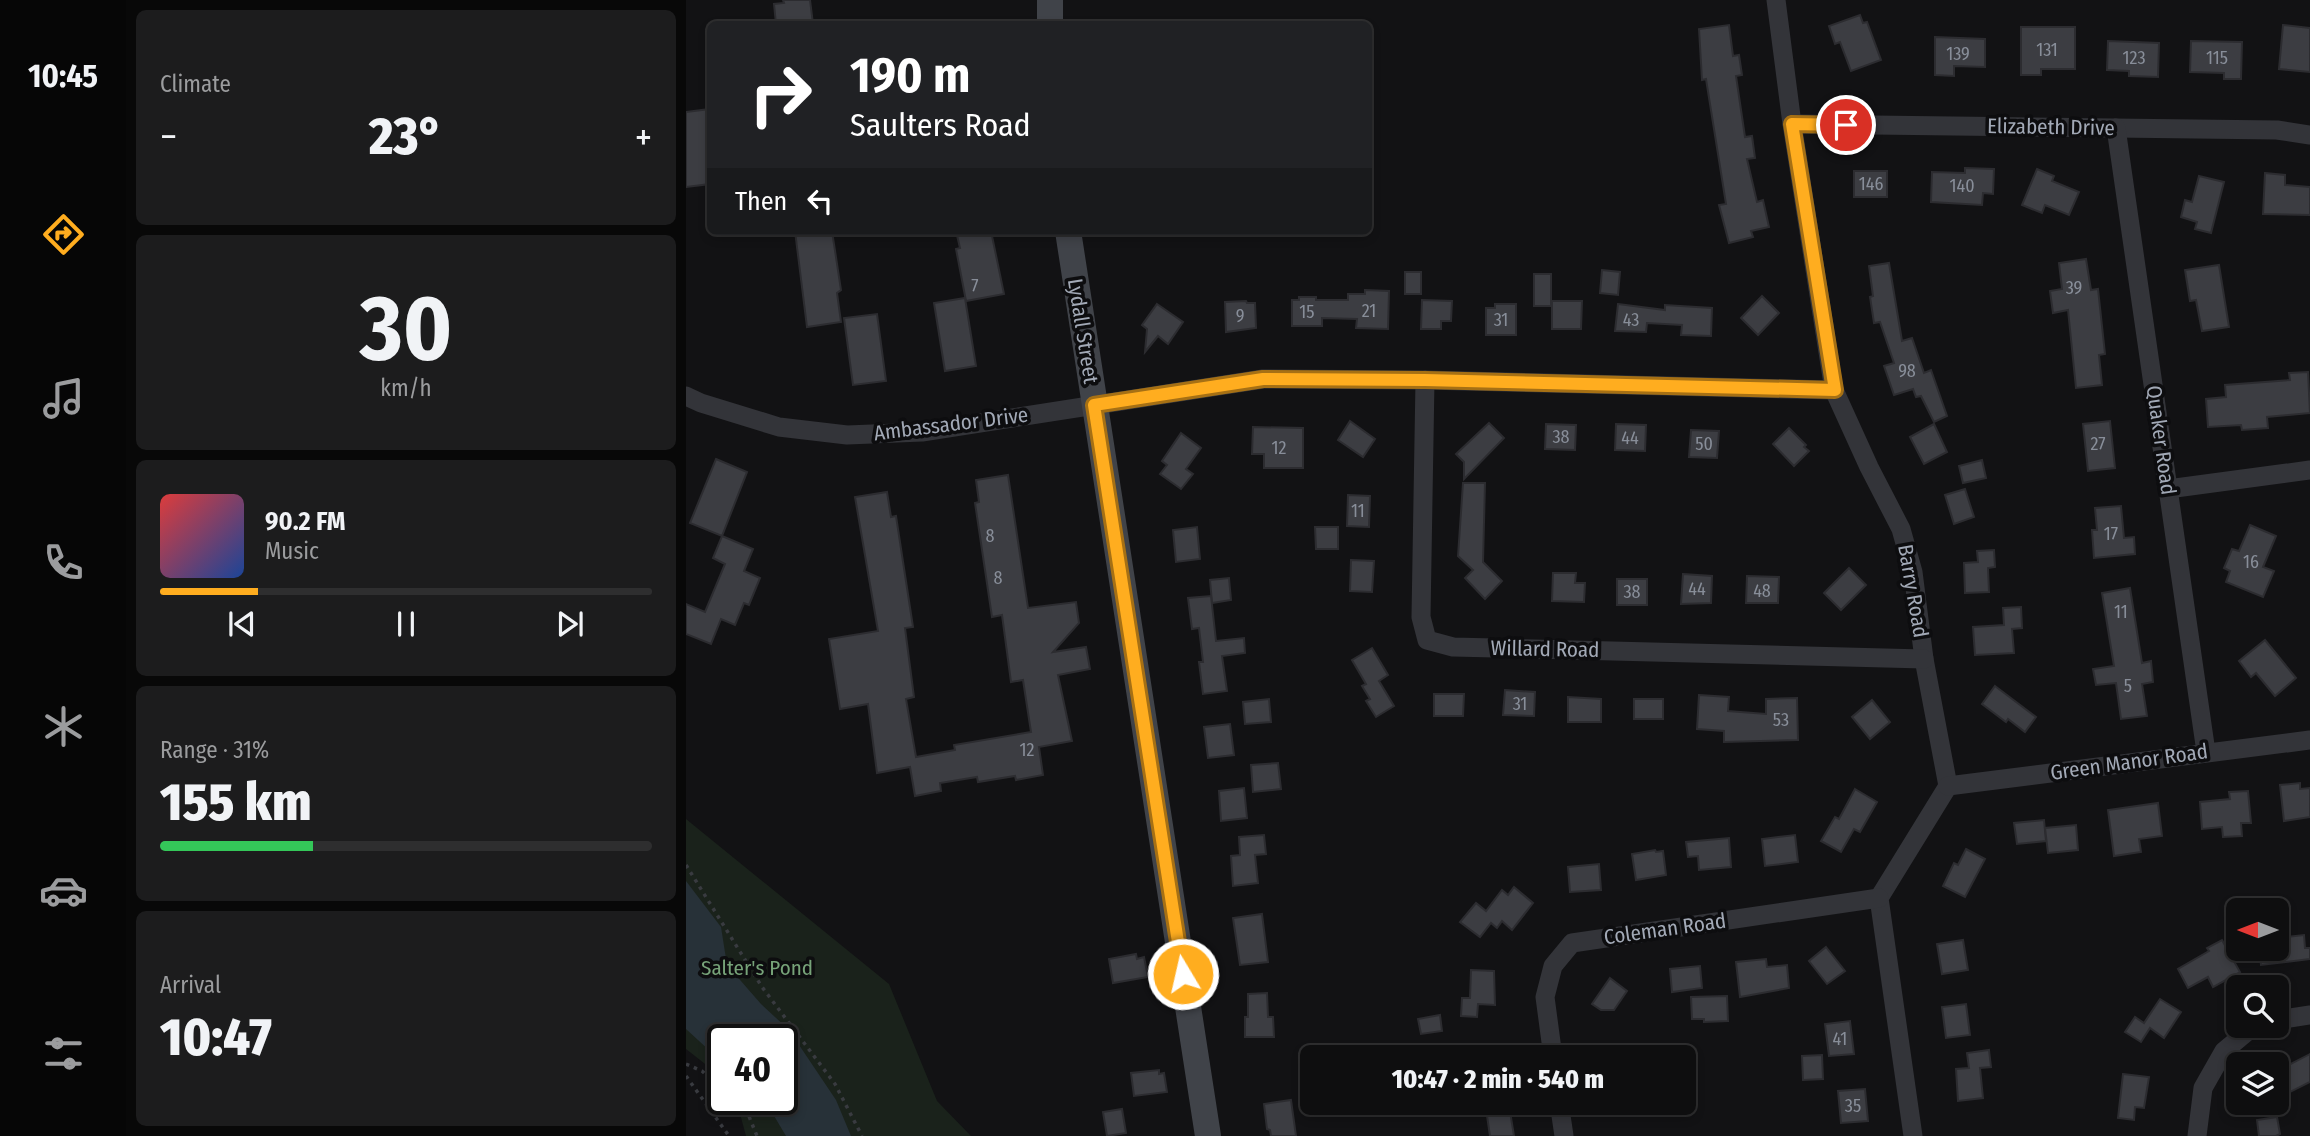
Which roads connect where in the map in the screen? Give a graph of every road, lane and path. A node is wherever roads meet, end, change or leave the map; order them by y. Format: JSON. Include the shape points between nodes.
{"nodes":[{"id":1,"x":1050,"y":0,"type":"edge"},
{"id":2,"x":1776,"y":0,"type":"edge"},
{"id":3,"x":1050,"y":21,"type":"edge"},
{"id":4,"x":1792,"y":124,"type":"junction"},
{"id":5,"x":2116,"y":128,"type":"junction"},
{"id":6,"x":2310,"y":135,"type":"edge"},
{"id":7,"x":1069,"y":235,"type":"edge"},
{"id":8,"x":1425,"y":380,"type":"junction"},
{"id":9,"x":1835,"y":390,"type":"junction"},
{"id":10,"x":686,"y":396,"type":"edge"},
{"id":11,"x":1094,"y":405,"type":"junction"},
{"id":12,"x":2310,"y":470,"type":"edge"},
{"id":13,"x":2168,"y":489,"type":"junction"},
{"id":14,"x":1924,"y":659,"type":"junction"},
{"id":15,"x":2310,"y":740,"type":"edge"},
{"id":16,"x":2206,"y":752,"type":"junction"},
{"id":17,"x":1948,"y":786,"type":"junction"},
{"id":18,"x":686,"y":865,"type":"edge"},
{"id":19,"x":1879,"y":898,"type":"junction"},
{"id":20,"x":2310,"y":1015,"type":"edge"},
{"id":21,"x":2289,"y":1018,"type":"edge"},
{"id":22,"x":2240,"y":1038,"type":"edge"},
{"id":23,"x":1551,"y":1045,"type":"edge"},
{"id":24,"x":686,"y":1064,"type":"edge"},
{"id":25,"x":686,"y":1076,"type":"edge"},
{"id":26,"x":707,"y":1076,"type":"edge"},
{"id":27,"x":748,"y":1115,"type":"edge"},
{"id":28,"x":1561,"y":1115,"type":"edge"},
{"id":29,"x":729,"y":1136,"type":"edge"},
{"id":30,"x":757,"y":1136,"type":"edge"},
{"id":31,"x":862,"y":1136,"type":"edge"},
{"id":32,"x":1208,"y":1136,"type":"edge"},
{"id":33,"x":1564,"y":1136,"type":"edge"},
{"id":34,"x":1913,"y":1136,"type":"edge"},
{"id":35,"x":2197,"y":1136,"type":"edge"}],
"edges":[{"from":1,"to":3,"type":"street"},
{"from":2,"to":4,"type":"street","name":"Barry Road"},
{"from":4,"to":5,"type":"street","name":"Elizabeth Drive"},
{"from":4,"to":9,"type":"street","name":"Barry Road"},
{"from":5,"to":6,"type":"street","name":"Elizabeth Drive","via":[[2277,130]]},
{"from":5,"to":13,"type":"street","name":"Quaker Road"},
{"from":7,"to":11,"type":"street","name":"Lydall Street"},
{"from":8,"to":9,"type":"street","name":"Ambassador Drive"},
{"from":8,"to":11,"type":"street","name":"Ambassador Drive","via":[[1263,379]]},
{"from":8,"to":14,"type":"street","name":"Willard Road","via":[[1421,617],[1427,640],[1453,647]]},
{"from":9,"to":14,"type":"street","name":"Barry Road","via":[[1901,529],[1913,572]]},
{"from":10,"to":11,"type":"street","name":"Ambassador Drive","via":[[779,427],[847,435],[922,432]]},
{"from":11,"to":32,"type":"street","name":"Lydall Street"},
{"from":12,"to":13,"type":"street"},
{"from":13,"to":16,"type":"street","name":"Quaker Road"},
{"from":14,"to":17,"type":"street","name":"Barry Road"},
{"from":15,"to":16,"type":"street","name":"Green Manor Road"},
{"from":16,"to":17,"type":"street","name":"Green Manor Road"},
{"from":17,"to":19,"type":"street"},
{"from":18,"to":31,"type":"path","via":[[762,987],[835,1084]]},
{"from":19,"to":23,"type":"street","name":"Coleman Road","via":[[1572,943],[1553,966],[1545,997]]},
{"from":19,"to":34,"type":"street"},
{"from":20,"to":21,"type":"street"},
{"from":22,"to":35,"type":"street","via":[[2224,1051],[2203,1088]]},
{"from":24,"to":26,"type":"path"},
{"from":25,"to":29,"type":"path"},
{"from":27,"to":30,"type":"path"},
{"from":28,"to":33,"type":"street"}]}
